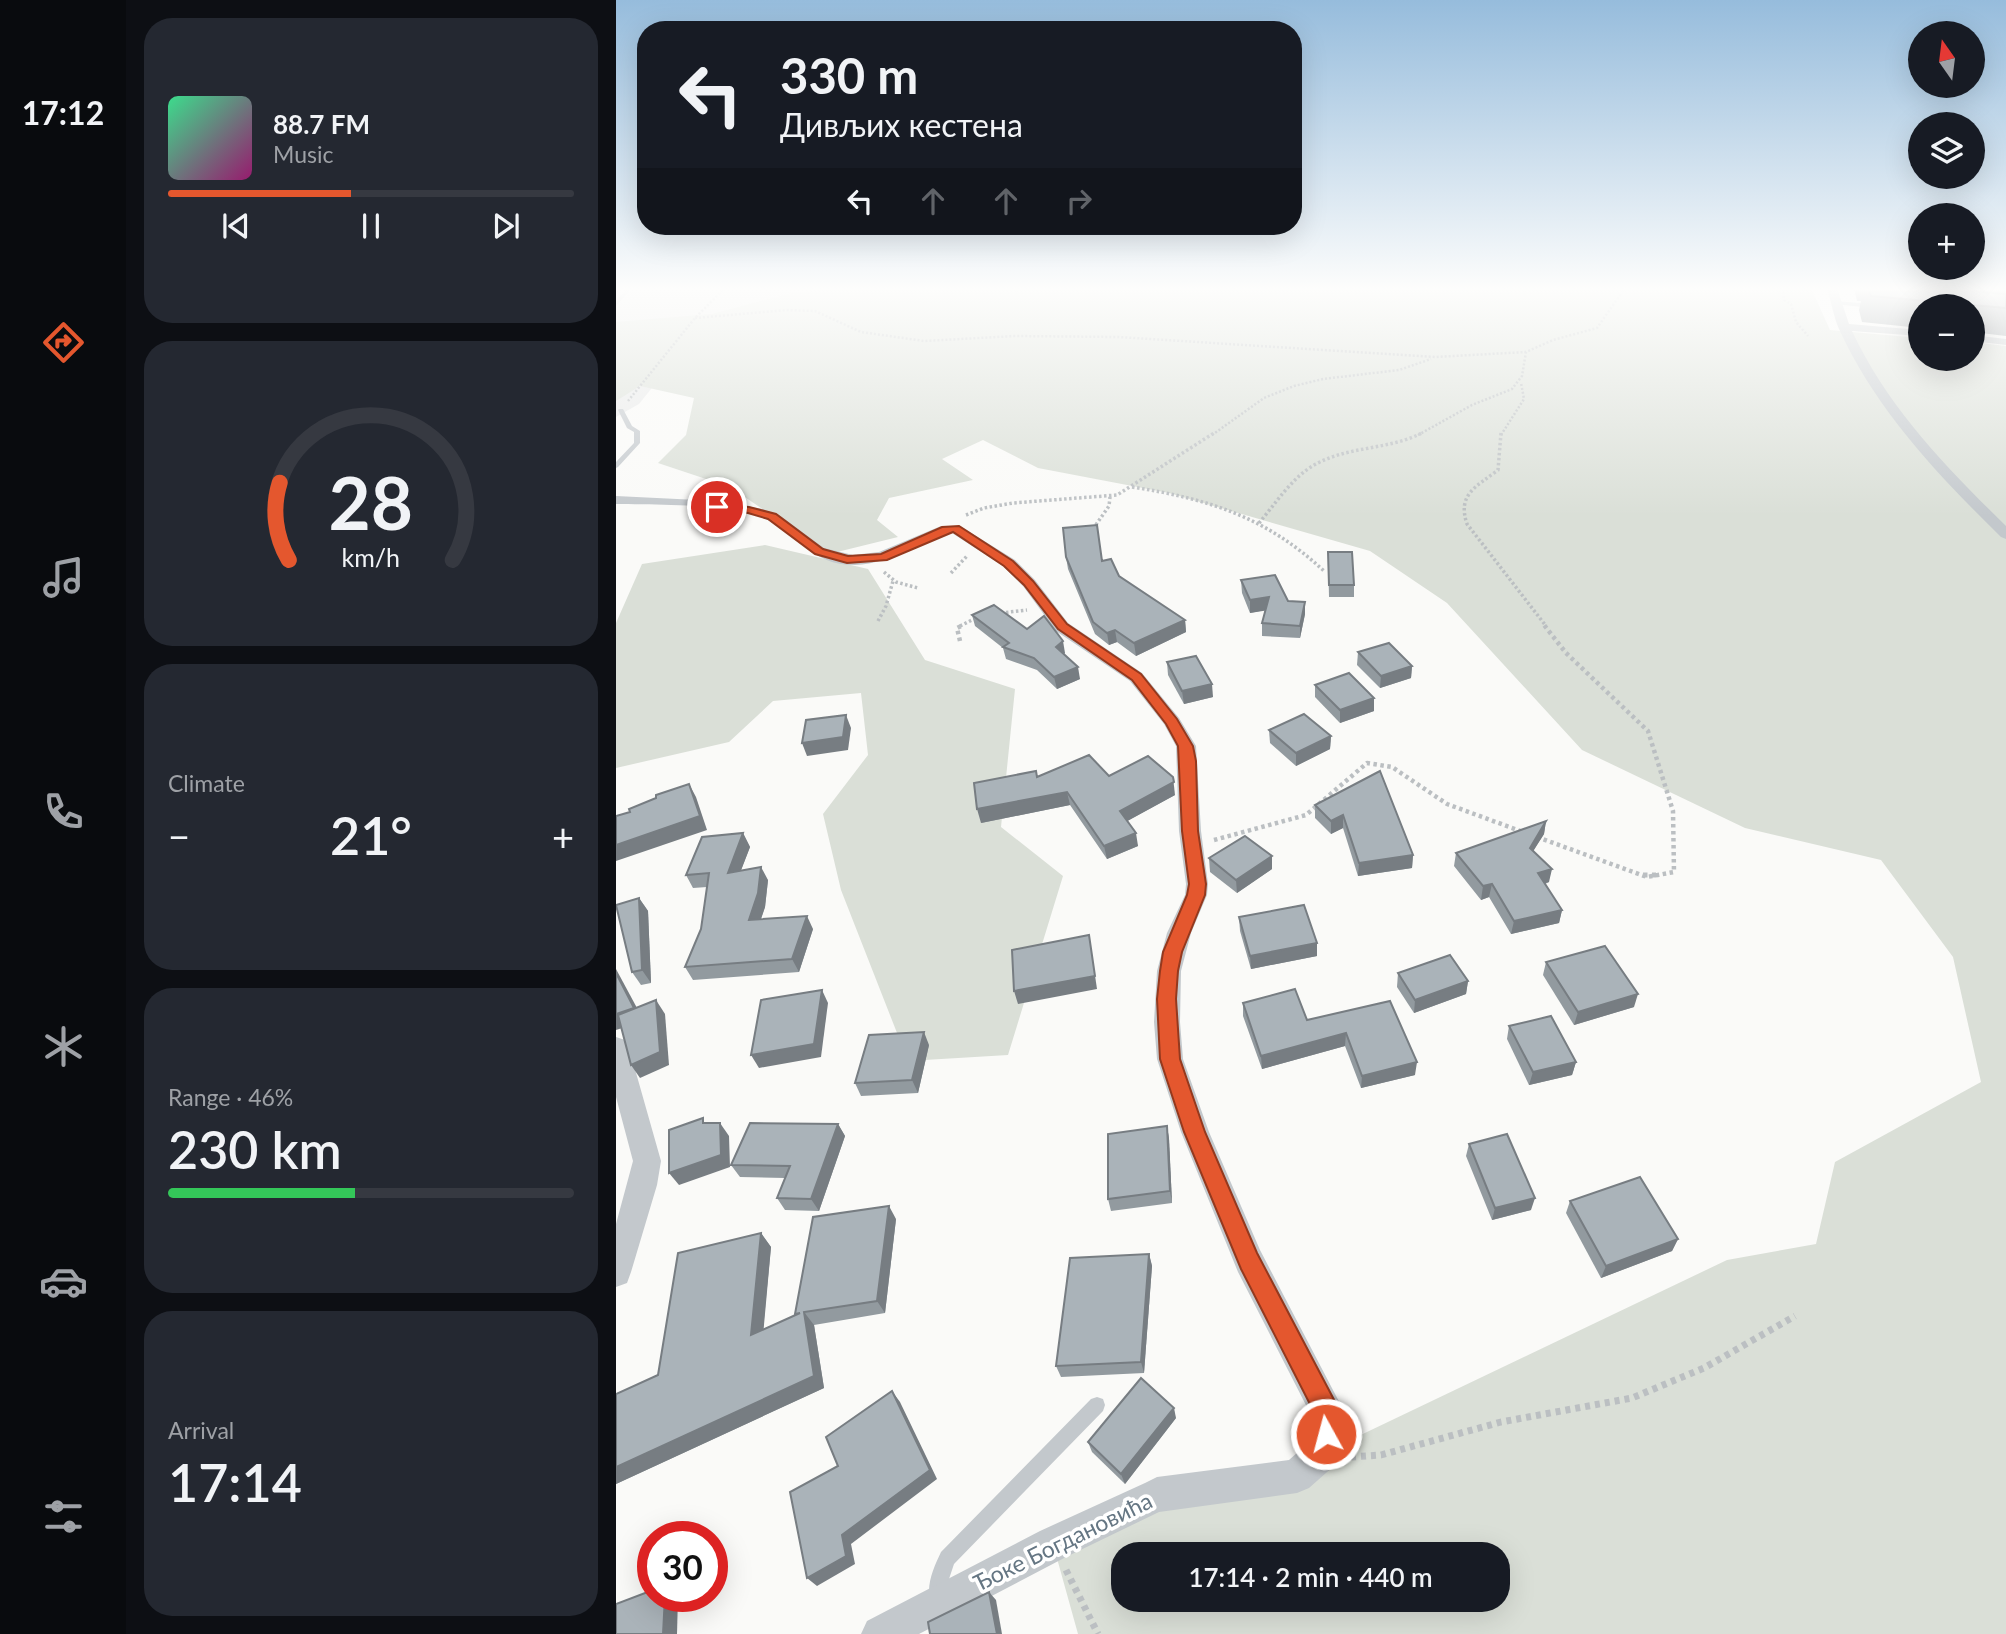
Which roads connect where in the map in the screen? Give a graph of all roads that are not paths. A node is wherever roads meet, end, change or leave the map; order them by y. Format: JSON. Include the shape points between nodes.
{"nodes":[{"id":1,"x":1864,"y":364,"type":"edge"},
{"id":2,"x":621,"y":410,"type":"road end"},
{"id":3,"x":616,"y":466,"type":"edge"},
{"id":4,"x":616,"y":499,"type":"edge"},
{"id":5,"x":2006,"y":534,"type":"edge"},
{"id":6,"x":616,"y":1048,"type":"edge"},
{"id":7,"x":625,"y":1118,"type":"edge"},
{"id":8,"x":616,"y":1272,"type":"edge"},
{"id":9,"x":1097,"y":1405,"type":"dead end"},
{"id":10,"x":910,"y":1624,"type":"edge"}],
"edges":[{"from":1,"to":5,"type":"street","via":[[1887,403]]},
{"from":2,"to":3,"type":"lane","via":[[629,427],[637,431],[637,443]]},
{"from":4,"to":10,"type":"street","name":"Ђоке Богдановића","via":[[749,510],[772,517],[819,551],[847,560],[877,559],[951,528],[1009,563],[1062,627],[1136,677],[1185,746],[1197,884],[1169,971],[1170,1059],[1249,1261],[1329,1415],[1310,1465],[1157,1494],[1053,1544]]},
{"from":6,"to":7,"type":"street"},
{"from":7,"to":8,"type":"street","via":[[648,1161]]},
{"from":9,"to":10,"type":"lane","via":[[947,1558],[939,1582]]}]}
